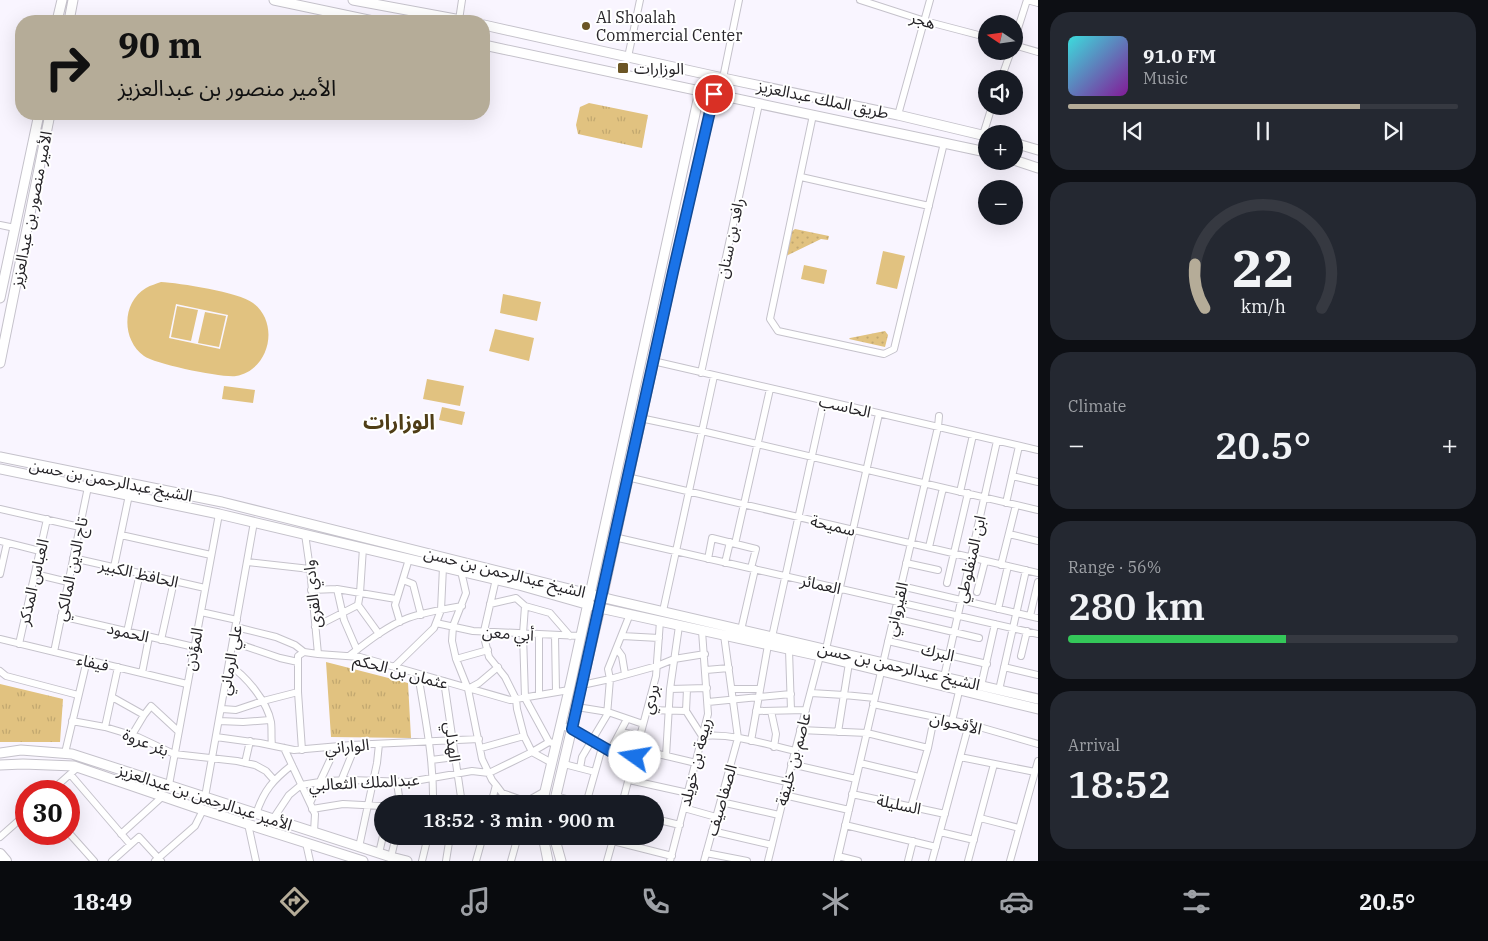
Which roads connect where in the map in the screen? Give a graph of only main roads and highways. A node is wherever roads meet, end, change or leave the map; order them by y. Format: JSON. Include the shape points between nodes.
{"nodes":[{"id":1,"x":0,"y":854,"type":"edge"},
{"id":2,"x":6,"y":861,"type":"edge"}],
"edges":[{"from":1,"to":2,"type":"main road"}]}
